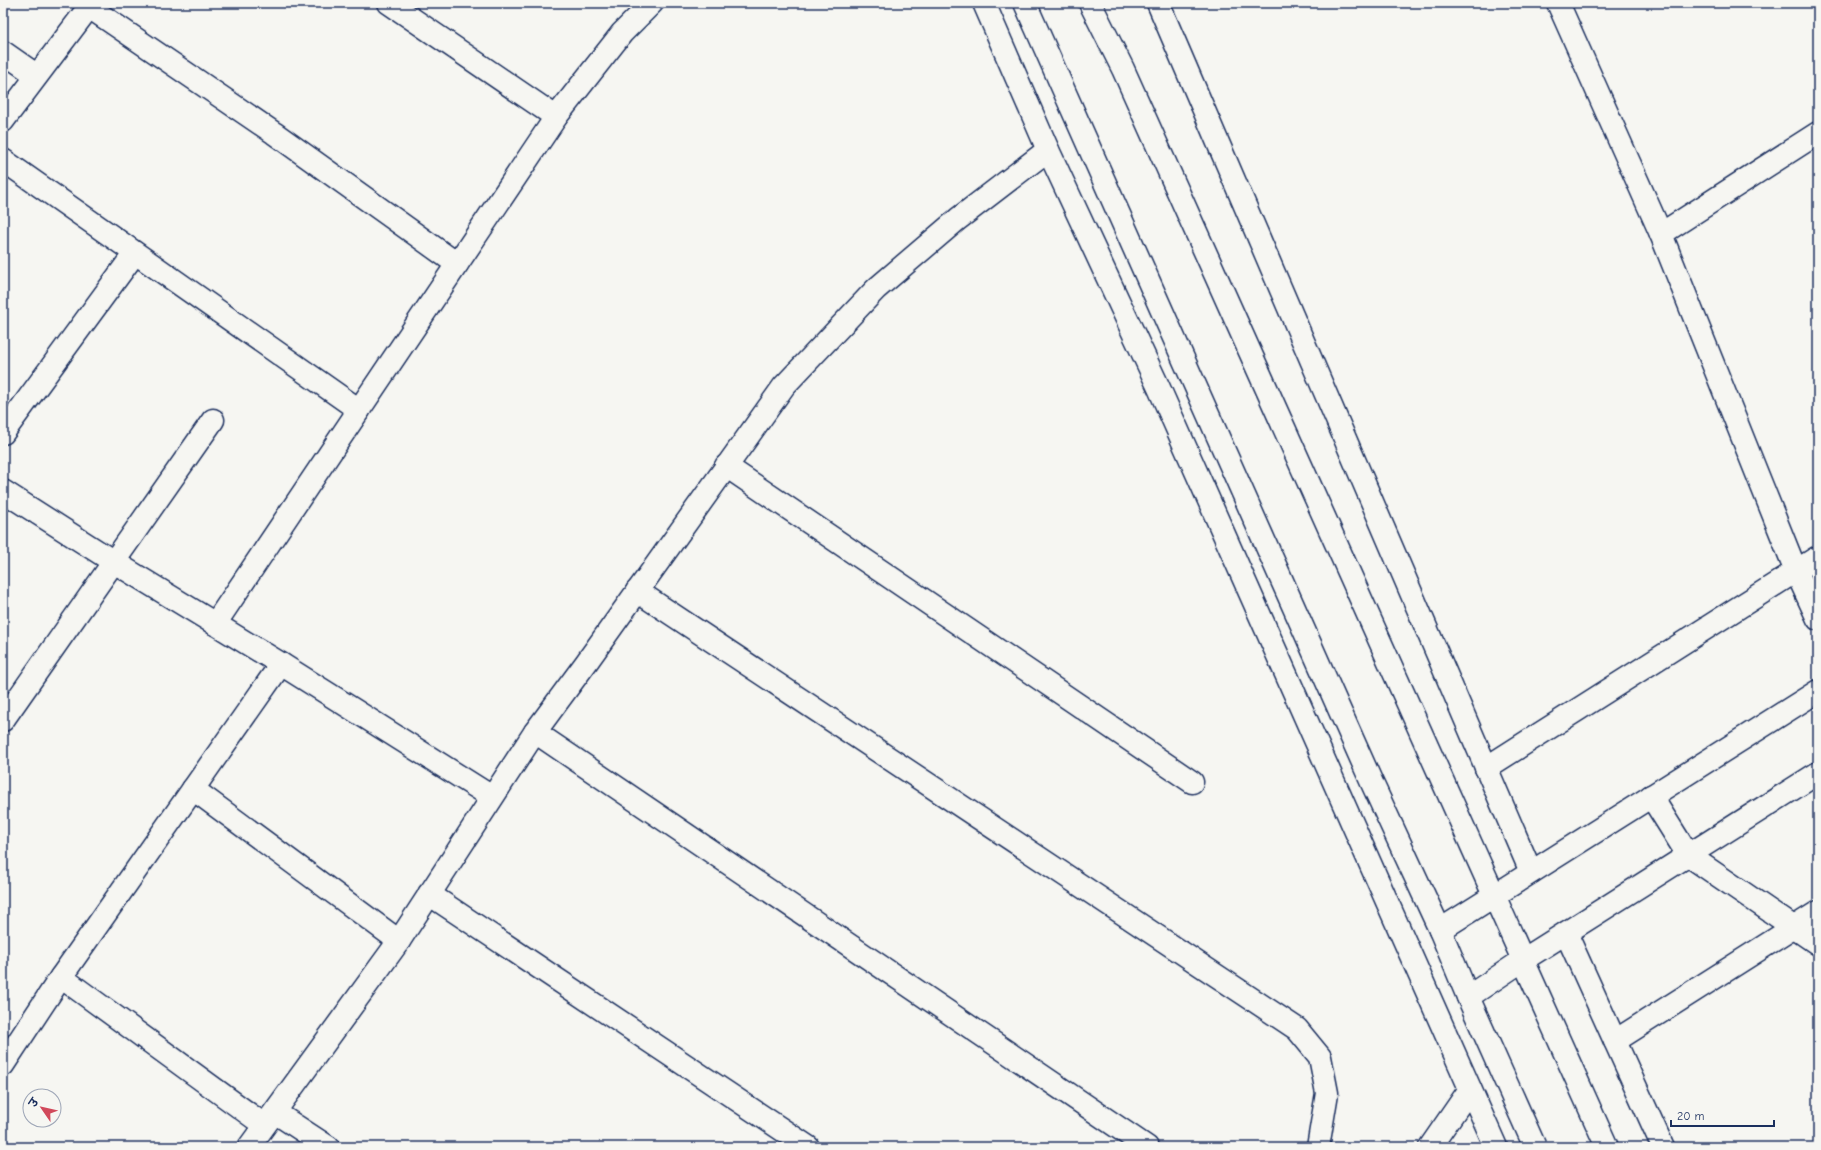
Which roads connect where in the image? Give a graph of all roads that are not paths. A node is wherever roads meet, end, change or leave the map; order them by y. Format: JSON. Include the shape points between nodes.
{"nodes":[{"id":1,"x":389,"y":3,"type":"edge"},
{"id":2,"x":652,"y":3,"type":"edge"},
{"id":3,"x":984,"y":3,"type":"edge"},
{"id":4,"x":1025,"y":3,"type":"edge"},
{"id":5,"x":1090,"y":3,"type":"edge"},
{"id":6,"x":1158,"y":3,"type":"edge"},
{"id":7,"x":1558,"y":3,"type":"edge"},
{"id":8,"x":91,"y":5,"type":"edge"},
{"id":9,"x":3,"y":52,"type":"edge"},
{"id":10,"x":36,"y":75,"type":"junction"},
{"id":11,"x":556,"y":117,"type":"junction"},
{"id":12,"x":3,"y":121,"type":"edge"},
{"id":13,"x":1818,"y":133,"type":"edge"},
{"id":14,"x":1048,"y":150,"type":"junction"},
{"id":15,"x":3,"y":160,"type":"edge"},
{"id":16,"x":1661,"y":234,"type":"junction"},
{"id":17,"x":135,"y":253,"type":"junction"},
{"id":18,"x":457,"y":264,"type":"junction"},
{"id":19,"x":359,"y":410,"type":"junction"},
{"id":20,"x":213,"y":420,"type":"dead end"},
{"id":21,"x":3,"y":433,"type":"edge"},
{"id":22,"x":726,"y":466,"type":"junction"},
{"id":23,"x":3,"y":491,"type":"edge"},
{"id":24,"x":1818,"y":557,"type":"edge"},
{"id":25,"x":114,"y":562,"type":"junction"},
{"id":26,"x":1796,"y":571,"type":"junction"},
{"id":27,"x":637,"y":591,"type":"junction"},
{"id":28,"x":1818,"y":619,"type":"edge"},
{"id":29,"x":215,"y":624,"type":"junction"},
{"id":30,"x":281,"y":664,"type":"junction"},
{"id":31,"x":1818,"y":691,"type":"edge"},
{"id":32,"x":3,"y":720,"type":"edge"},
{"id":33,"x":535,"y":732,"type":"junction"},
{"id":34,"x":1486,"y":768,"type":"junction"},
{"id":35,"x":1818,"y":773,"type":"edge"},
{"id":36,"x":1192,"y":782,"type":"dead end"},
{"id":37,"x":193,"y":789,"type":"junction"},
{"id":38,"x":1651,"y":796,"type":"junction"},
{"id":39,"x":492,"y":797,"type":"junction"},
{"id":40,"x":1688,"y":855,"type":"junction"},
{"id":41,"x":1531,"y":872,"type":"junction"},
{"id":42,"x":429,"y":894,"type":"junction"},
{"id":43,"x":1494,"y":896,"type":"junction"},
{"id":44,"x":1818,"y":912,"type":"edge"},
{"id":45,"x":1795,"y":928,"type":"junction"},
{"id":46,"x":1440,"y":930,"type":"junction"},
{"id":47,"x":1566,"y":933,"type":"junction"},
{"id":48,"x":399,"y":941,"type":"junction"},
{"id":49,"x":1818,"y":944,"type":"edge"},
{"id":50,"x":1523,"y":960,"type":"junction"},
{"id":51,"x":61,"y":977,"type":"junction"},
{"id":52,"x":1468,"y":997,"type":"junction"},
{"id":53,"x":1615,"y":1041,"type":"junction"},
{"id":54,"x":3,"y":1065,"type":"edge"},
{"id":55,"x":1470,"y":1088,"type":"junction"},
{"id":56,"x":270,"y":1119,"type":"junction"},
{"id":57,"x":249,"y":1147,"type":"edge"},
{"id":58,"x":328,"y":1147,"type":"edge"},
{"id":59,"x":808,"y":1147,"type":"edge"},
{"id":60,"x":1147,"y":1147,"type":"edge"},
{"id":61,"x":1318,"y":1147,"type":"edge"},
{"id":62,"x":1430,"y":1147,"type":"edge"},
{"id":63,"x":1496,"y":1147,"type":"edge"},
{"id":64,"x":1534,"y":1147,"type":"edge"},
{"id":65,"x":1607,"y":1147,"type":"edge"},
{"id":66,"x":1663,"y":1147,"type":"edge"}],
"edges":[{"from":1,"to":11,"type":"street"},
{"from":2,"to":11,"type":"street","via":[[622,33]]},
{"from":3,"to":14,"type":"street"},
{"from":4,"to":46,"type":"street"},
{"from":5,"to":43,"type":"street","via":[[1123,69]]},
{"from":6,"to":34,"type":"street"},
{"from":7,"to":16,"type":"street"},
{"from":8,"to":10,"type":"street"},
{"from":8,"to":18,"type":"street"},
{"from":9,"to":10,"type":"street"},
{"from":10,"to":12,"type":"street"},
{"from":11,"to":18,"type":"street"},
{"from":13,"to":16,"type":"street"},
{"from":14,"to":22,"type":"street","via":[[958,219],[876,289],[784,386]]},
{"from":14,"to":55,"type":"street","via":[[1160,388]]},
{"from":15,"to":17,"type":"street"},
{"from":16,"to":26,"type":"street"},
{"from":17,"to":19,"type":"street"},
{"from":17,"to":21,"type":"street"},
{"from":18,"to":19,"type":"street"},
{"from":19,"to":29,"type":"street"},
{"from":20,"to":25,"type":"street"},
{"from":22,"to":27,"type":"street"},
{"from":22,"to":36,"type":"street"},
{"from":23,"to":25,"type":"street"},
{"from":24,"to":26,"type":"street"},
{"from":25,"to":29,"type":"street"},
{"from":25,"to":32,"type":"street"},
{"from":26,"to":28,"type":"street"},
{"from":26,"to":34,"type":"street"},
{"from":27,"to":33,"type":"street"},
{"from":27,"to":61,"type":"street","via":[[1297,1029],[1320,1057],[1327,1093]]},
{"from":29,"to":30,"type":"street"},
{"from":30,"to":37,"type":"street"},
{"from":30,"to":39,"type":"street"},
{"from":31,"to":38,"type":"street"},
{"from":33,"to":39,"type":"street"},
{"from":33,"to":60,"type":"street"},
{"from":34,"to":41,"type":"street"},
{"from":35,"to":40,"type":"street"},
{"from":37,"to":48,"type":"street"},
{"from":37,"to":51,"type":"street"},
{"from":38,"to":40,"type":"street"},
{"from":38,"to":41,"type":"street"},
{"from":39,"to":42,"type":"street"},
{"from":40,"to":45,"type":"street"},
{"from":40,"to":47,"type":"street"},
{"from":41,"to":43,"type":"street"},
{"from":42,"to":48,"type":"street"},
{"from":42,"to":59,"type":"street"},
{"from":43,"to":46,"type":"street"},
{"from":43,"to":50,"type":"street"},
{"from":44,"to":45,"type":"street"},
{"from":45,"to":49,"type":"street"},
{"from":45,"to":53,"type":"street"},
{"from":46,"to":52,"type":"street"},
{"from":47,"to":50,"type":"street"},
{"from":47,"to":53,"type":"street"},
{"from":48,"to":56,"type":"street"},
{"from":50,"to":52,"type":"street"},
{"from":50,"to":65,"type":"street"},
{"from":51,"to":54,"type":"street"},
{"from":51,"to":56,"type":"street"},
{"from":52,"to":64,"type":"street"},
{"from":53,"to":66,"type":"street"},
{"from":55,"to":62,"type":"street"},
{"from":55,"to":63,"type":"street"},
{"from":56,"to":57,"type":"street"},
{"from":56,"to":58,"type":"street"}]}
